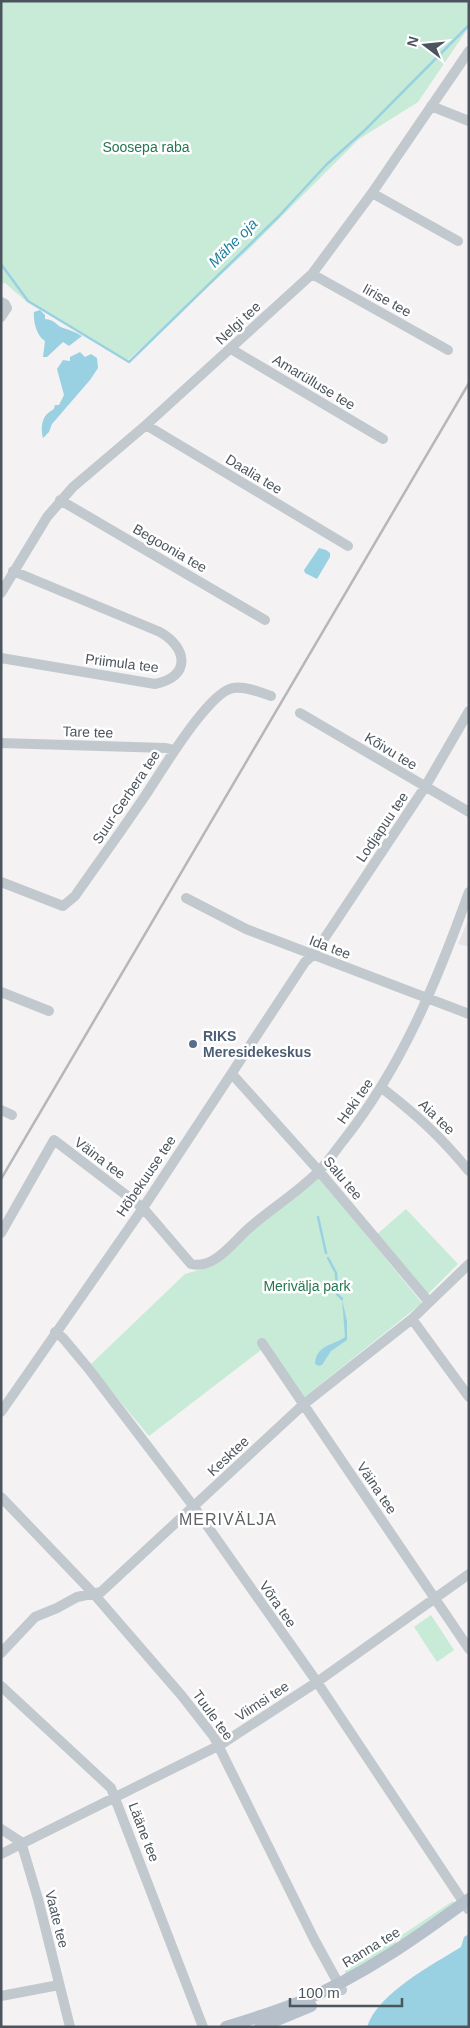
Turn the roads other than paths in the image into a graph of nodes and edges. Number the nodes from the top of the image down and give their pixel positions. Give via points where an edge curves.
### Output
1 (469, 51) edge
2 (432, 106) junction
3 (469, 121) edge
4 (372, 193) junction
5 (458, 240) dead end
6 (312, 274) junction
7 (1, 302) edge
8 (1, 318) edge
9 (231, 349) junction
10 (448, 350) dead end
11 (146, 425) junction
12 (384, 439) dead end
13 (60, 500) junction
14 (348, 546) dead end
15 (7, 576) edge
16 (1, 593) edge
17 (265, 620) dead end
18 (1, 658) edge
19 (271, 696) dead end
20 (469, 710) edge
21 (300, 713) dead end
22 (1, 743) edge
23 (174, 750) junction
24 (425, 787) junction
25 (469, 812) edge
26 (1, 882) edge
27 (469, 892) edge
28 (186, 898) dead end
29 (313, 955) junction
30 (1, 992) edge
31 (428, 998) junction
32 (49, 1011) dead end
33 (469, 1014) edge
34 (232, 1074) junction
35 (382, 1088) junction
36 (1, 1110) edge
37 (12, 1115) dead end
38 (319, 1171) junction
39 (469, 1171) edge
40 (142, 1208) junction
41 (1, 1232) edge
42 (191, 1264) joint
43 (469, 1264) edge
44 (429, 1302) junction
45 (412, 1319) junction
46 (55, 1332) junction
47 (262, 1343) dead end
48 (469, 1397) edge
49 (304, 1404) junction
50 (1, 1412) edge
51 (1, 1498) edge
52 (194, 1507) junction
53 (469, 1574) edge
54 (93, 1593) junction
55 (435, 1600) junction
56 (469, 1649) edge
57 (1, 1653) edge
58 (317, 1682) junction
59 (1, 1686) edge
60 (220, 1745) junction
61 (116, 1796) junction
62 (1, 1830) edge
63 (21, 1842) junction
64 (1, 1854) edge
65 (467, 1905) edge
66 (59, 1985) junction
67 (341, 1986) junction
68 (1, 1996) edge
69 (70, 2027) edge
70 (203, 2027) edge
71 (226, 2027) edge
72 (260, 2027) edge

1 - 2 street, Nelgi tee
2 - 3 street
2 - 4 street, Nelgi tee
4 - 5 street
4 - 6 street, Nelgi tee
6 - 9 street, Nelgi tee
6 - 10 street, Iirise tee
7 - 8 street via 6,308
9 - 11 street, Nelgi tee
9 - 12 street, Amarülluse tee
11 - 13 street, Nelgi tee
11 - 14 street, Daalia tee
13 - 15 street, Nelgi tee
13 - 17 street, Begoonia tee
15 - 16 street, Nelgi tee
15 - 18 street, Priimula tee via 160,632 174,641 182,661 171,679 155,684
19 - 23 street, Suur-Gerbera tee via 232,688 215,700
20 - 24 street, Lodjapuu tee
21 - 24 street, Kõivu tee
22 - 23 street, Tare tee
23 - 26 street, Suur-Gerbera tee via 146,796 75,896 63,906
24 - 25 street, Kõivu tee
24 - 29 street, Lodjapuu tee
27 - 31 street, Heki tee
28 - 29 street, Ida tee via 246,930
29 - 31 street, Ida tee
29 - 34 street, Hõbekuuse tee
30 - 32 street
31 - 33 street, Ida tee
31 - 35 street, Heki tee
34 - 38 street, Salu tee
34 - 40 street, Hõbekuuse tee
35 - 38 street, Heki tee
35 - 39 street, Aia tee via 422,1119
36 - 37 street
38 - 42 street, Heki tee via 211,1262 199,1266
38 - 44 street, Salu tee
40 - 41 street, Väina tee via 54,1140
40 - 42 street, Väina tee
40 - 46 street, Hõbekuuse tee
43 - 44 street, Kesktee
44 - 45 street, Kesktee
45 - 48 street
45 - 49 street, Kesktee
46 - 50 street, Hõbekuuse tee
46 - 52 street, Võra tee via 88,1368
47 - 49 street, Väina tee
49 - 52 street, Kesktee
49 - 55 street, Väina tee
51 - 54 street, Tuule tee
52 - 54 street, Kesktee via 101,1592
52 - 58 street, Võra tee
53 - 55 street, Viimsi tee
54 - 57 street, Kesktee via 77,1596 35,1617
54 - 60 street, Tuule tee
55 - 56 street, Väina tee
55 - 58 street, Viimsi tee
58 - 60 street, Viimsi tee
58 - 65 street, Võra tee
59 - 61 street, Lääne tee
60 - 61 street, Viimsi tee
60 - 67 street, Tuule tee via 314,1939
61 - 63 street, Viimsi tee
61 - 70 street, Lääne tee
62 - 63 street
63 - 64 street, Viimsi tee
63 - 66 street, Vaate tee
65 - 67 main road, Ranna tee
66 - 68 street
66 - 69 street, Vaate tee
67 - 71 main road, Ranna tee
67 - 72 main road, Ranna tee via 304,2009

